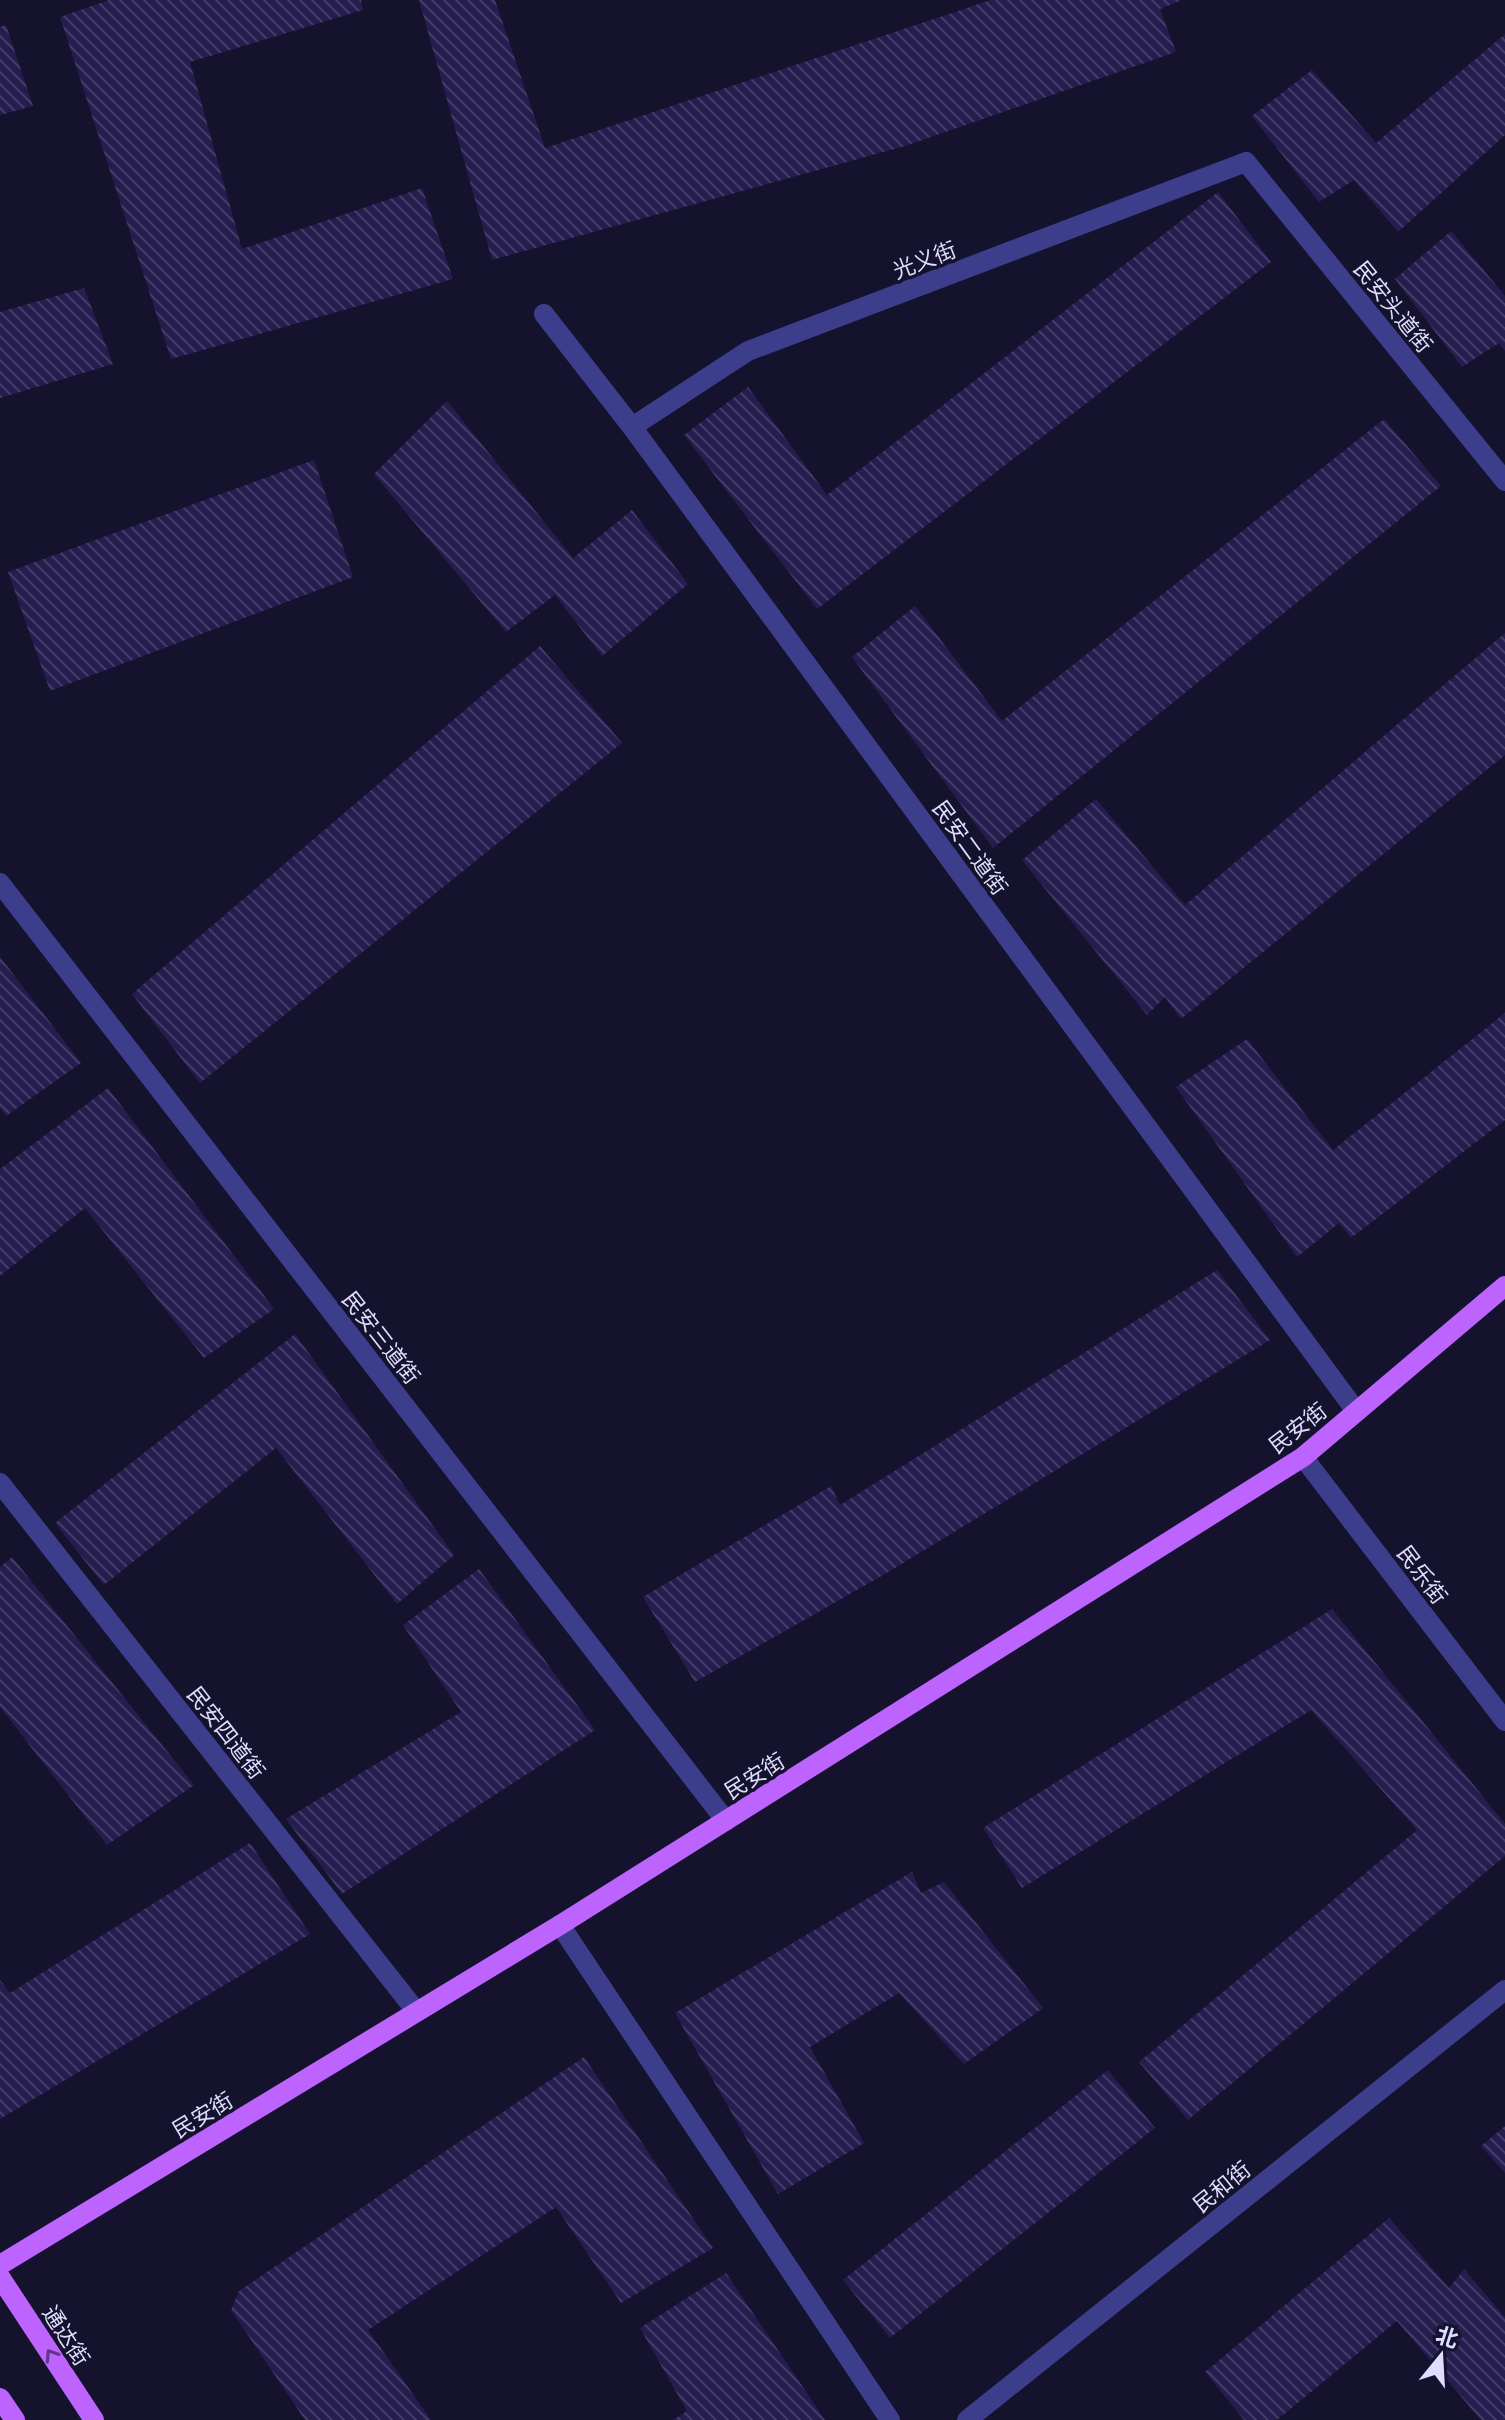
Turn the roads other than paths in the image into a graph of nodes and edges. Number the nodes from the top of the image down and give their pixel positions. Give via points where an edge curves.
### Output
1 (1246, 162) joint
2 (544, 314) dead end
3 (632, 427) junction
4 (1505, 481) edge
5 (0, 883) edge
6 (1505, 1286) edge
7 (1356, 1411) junction
8 (1303, 1457) junction
9 (0, 1483) edge
10 (1505, 1721) edge
11 (726, 1821) junction
12 (560, 1925) junction
13 (1505, 1990) edge
14 (416, 2011) junction
15 (0, 2265) edge
16 (0, 2277) edge
17 (0, 2398) edge
18 (15, 2420) edge
19 (94, 2420) edge
20 (890, 2420) edge
21 (967, 2420) edge

1 - 3 street, 光义街 via 748,351
1 - 4 street, 民安头道街
2 - 3 street, 民安二道街
3 - 7 street, 民安二道街
5 - 11 street, 民安三道街
6 - 7 main road, 民安街
7 - 8 main road, 民安街
8 - 10 street, 民乐街
8 - 11 main road, 民安街
9 - 14 street, 民安四道街
11 - 12 main road, 民安街
12 - 14 main road, 民安街
12 - 20 street
13 - 21 street, 民和街
14 - 15 main road, 民安街
19 -> 16 main road, 通达街
17 - 18 main road

